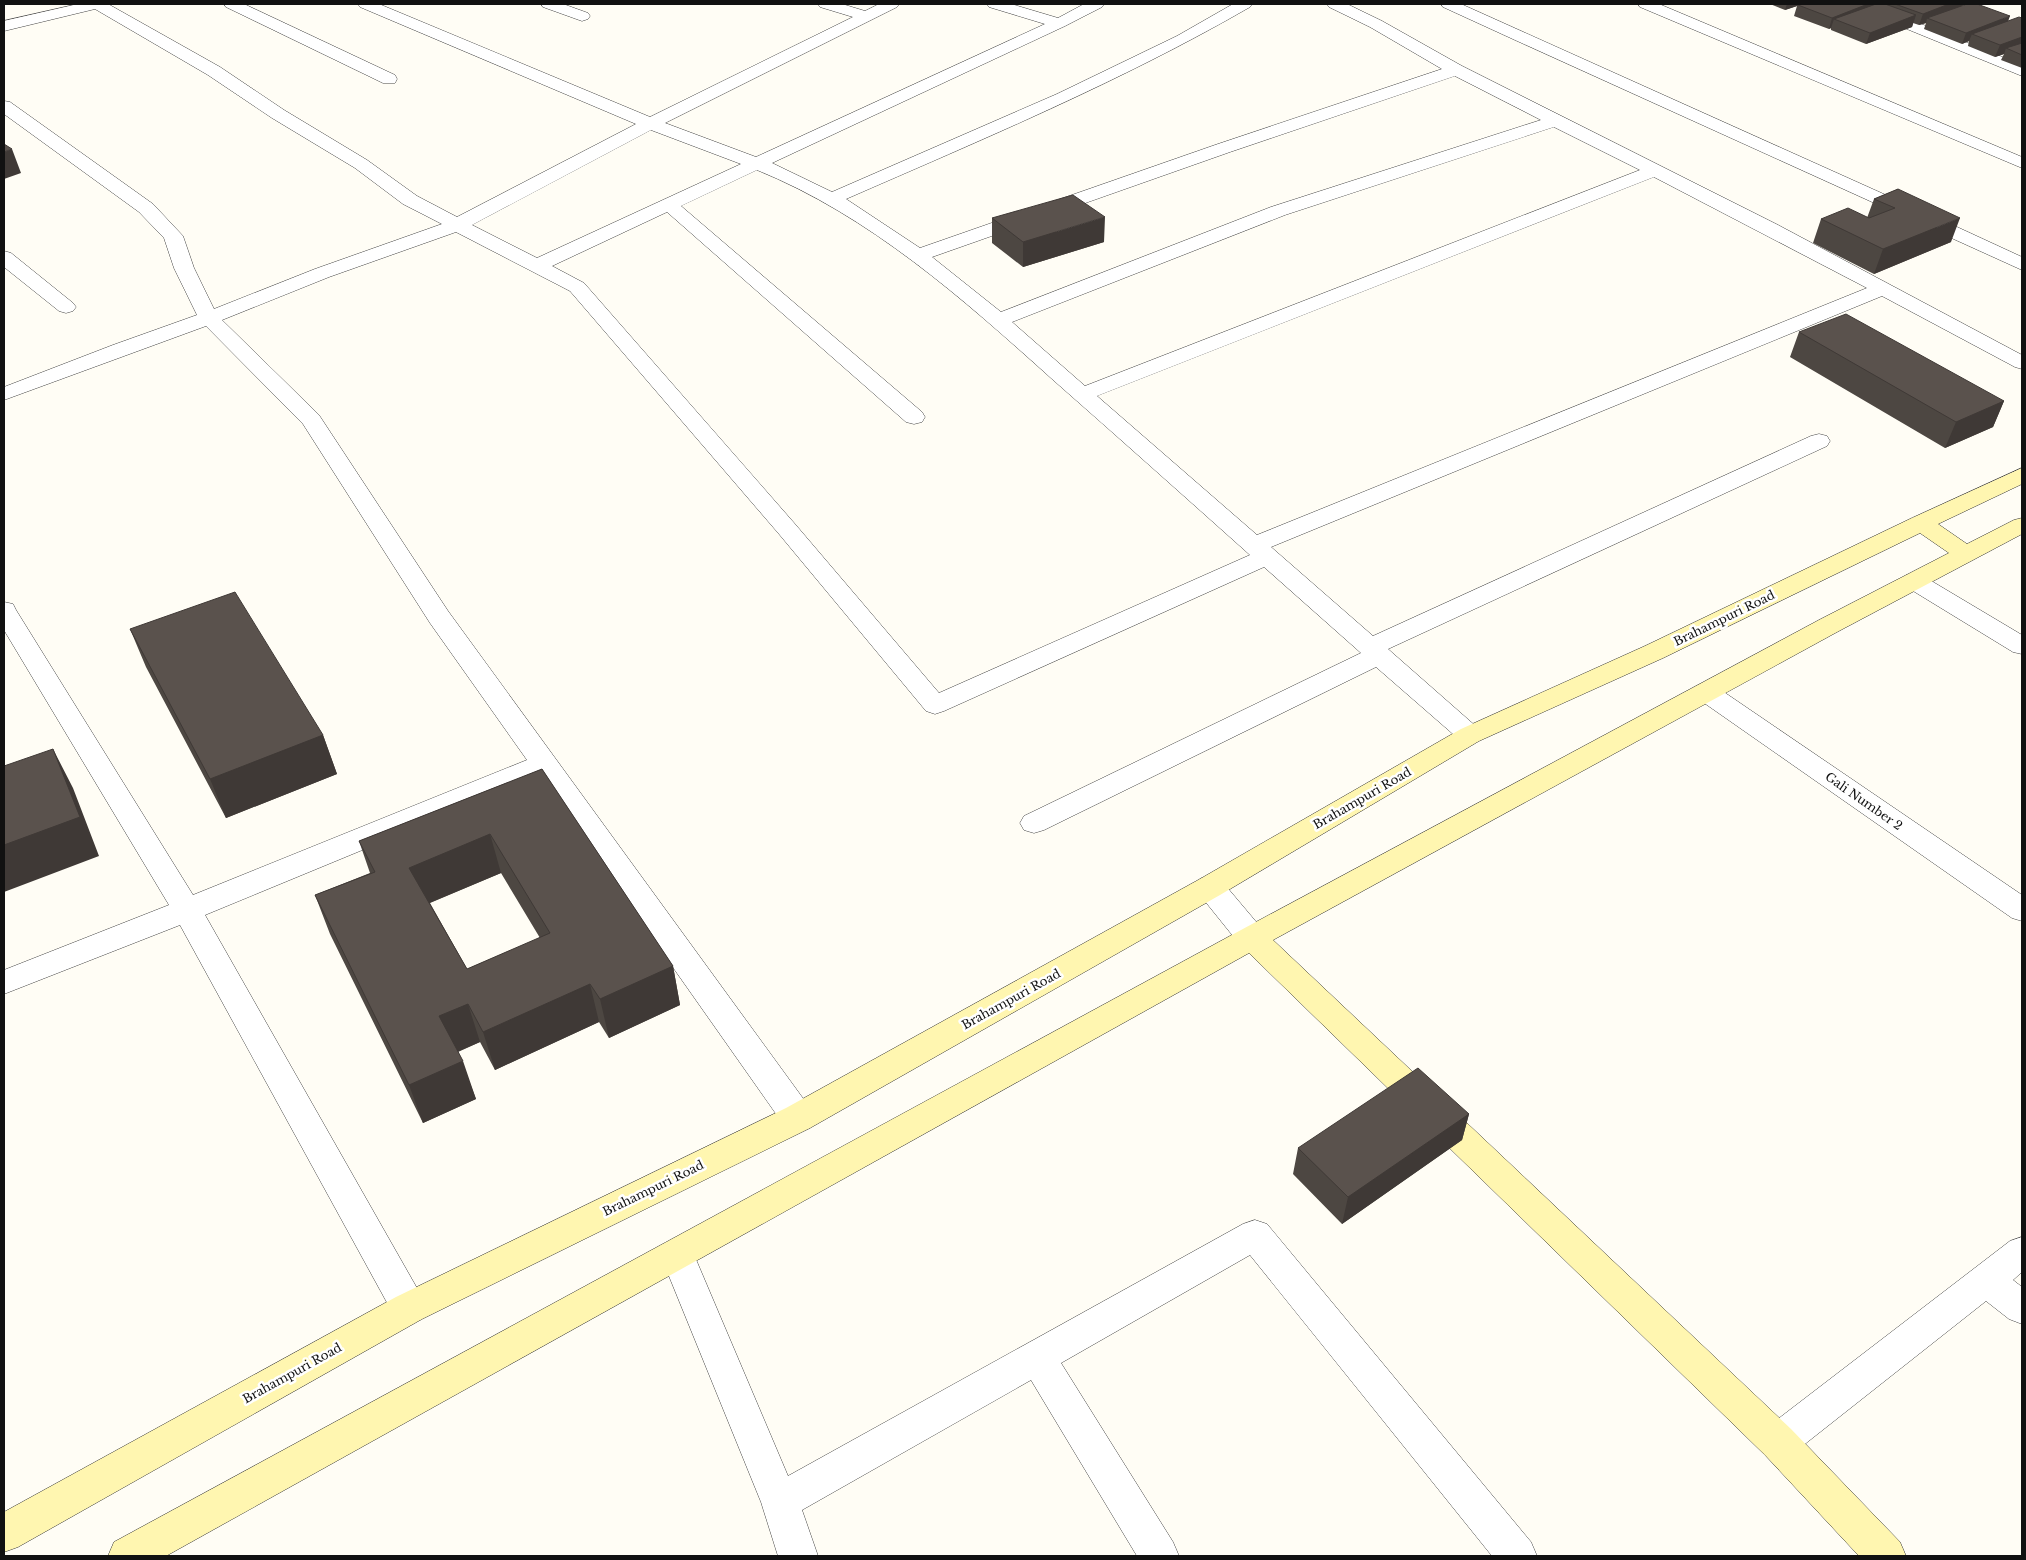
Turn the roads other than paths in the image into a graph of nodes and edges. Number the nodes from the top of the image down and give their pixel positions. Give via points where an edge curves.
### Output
1 (232, 4) edge
2 (366, 4) edge
3 (549, 4) edge
4 (826, 4) edge
5 (892, 4) edge
6 (995, 4) edge
7 (1096, 4) edge
8 (1244, 4) edge
9 (1335, 4) edge
10 (1449, 4) edge
11 (1646, 4) edge
12 (1859, 4) edge
13 (582, 16) dead end
14 (866, 16) junction
15 (1059, 23) junction
16 (4, 26) edge
17 (1456, 70) junction
18 (2022, 70) edge
19 (389, 79) dead end
20 (4, 106) edge
21 (1557, 120) junction
22 (650, 124) junction
23 (756, 163) junction
24 (2022, 163) edge
25 (1656, 170) junction
26 (832, 199) junction
27 (668, 204) junction
28 (457, 225) junction
29 (4, 256) edge
30 (917, 256) junction
31 (2022, 264) edge
32 (536, 266) junction
33 (1884, 288) junction
34 (66, 307) dead end
35 (209, 318) junction
36 (998, 320) junction
37 (2022, 363) edge
38 (4, 394) edge
39 (1083, 394) junction
40 (914, 417) dead end
41 (1819, 441) dead end
42 (2022, 475) edge
43 (1920, 524) junction
44 (2022, 525) edge
45 (1261, 551) junction
46 (1966, 554) junction
47 (1914, 582) junction
48 (4, 610) edge
49 (2022, 646) edge
50 (1374, 651) junction
51 (1706, 692) junction
52 (1470, 735) junction
53 (544, 764) junction
54 (1034, 823) dead end
55 (1210, 888) junction
56 (187, 910) junction
57 (2022, 910) edge
58 (1252, 938) junction
59 (4, 982) edge
60 (798, 1118) junction
61 (2022, 1252) edge
62 (677, 1254) junction
63 (1987, 1280) junction
64 (408, 1308) junction
65 (2022, 1308) edge
66 (1037, 1358) junction
67 (1778, 1442) junction
68 (780, 1502) junction
69 (4, 1533) edge
70 (128, 1556) edge
71 (798, 1556) edge
72 (1159, 1556) edge
73 (1517, 1556) edge
74 (1886, 1556) edge

1 - 19 street
2 - 22 street
3 - 13 street
4 - 14 street
5 - 14 street
6 - 15 street
7 - 15 street
8 - 26 street via 1183,39 1064,98
9 - 17 street
10 - 31 street
11 - 24 street
12 - 18 street
14 - 22 street
15 - 23 street
16 - 28 street via 97,4 214,71 361,164 410,200
17 - 21 street
17 - 30 street
20 - 35 street via 22,126 146,208 173,236 184,268
21 - 25 street
21 - 36 street via 1278,211
22 - 23 street
22 - 28 street
23 - 26 street
23 - 27 street
25 - 33 street
25 - 39 street
26 - 30 street
27 - 32 street
27 - 40 street
28 - 32 street
28 - 35 street
29 - 34 street
30 - 36 street
32 - 45 street via 577,287 935,705
33 - 37 street
33 - 45 street
35 - 38 street
35 - 53 street via 311,420 439,617
36 - 39 street
39 - 45 street
41 - 50 street
42 - 43 street, Brahampuri Road
43 - 46 street
43 - 52 street, Brahampuri Road via 1654,652
44 - 46 street
45 - 50 street
46 - 47 street
47 - 49 street
47 - 51 street
48 - 56 street
50 - 52 street
50 - 54 street
51 - 57 street, Gali Number 2
51 - 58 street
52 - 55 street, Brahampuri Road
53 - 56 street
53 - 60 street
55 - 58 street
55 - 60 street, Brahampuri Road
56 - 59 street
56 - 64 street
58 - 62 street
58 - 67 street
60 - 64 street, Brahampuri Road
61 - 63 street
62 - 68 street
62 - 70 street
63 - 65 street
63 - 67 street
64 - 69 street, Brahampuri Road
66 - 68 street
66 - 72 street
66 - 73 street via 1254,1235
67 - 74 street
68 - 71 street

